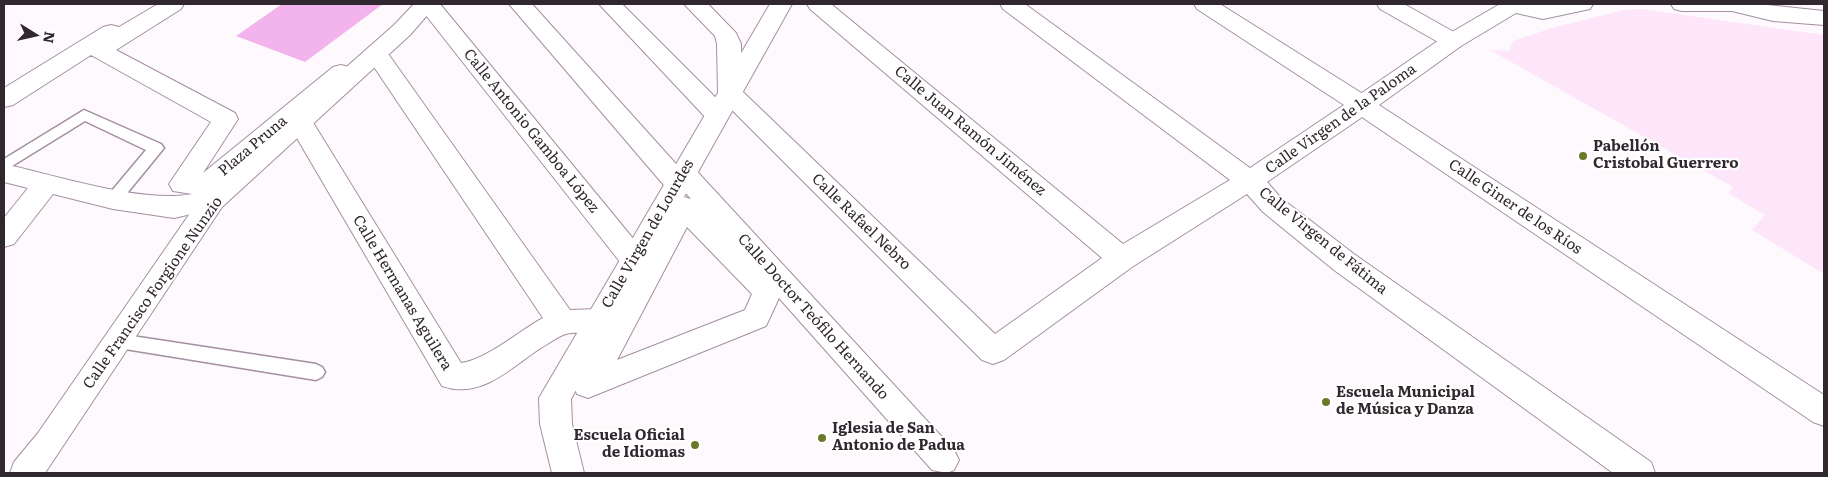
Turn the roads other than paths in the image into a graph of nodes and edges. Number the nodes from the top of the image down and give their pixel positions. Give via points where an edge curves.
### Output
1 (157, 4) edge
2 (173, 4) edge
3 (417, 4) edge
4 (427, 4) edge
5 (520, 4) edge
6 (610, 4) edge
7 (695, 4) edge
8 (780, 4) edge
9 (818, 4) edge
10 (1011, 4) edge
11 (1205, 4) edge
12 (1388, 4) edge
13 (1582, 4) edge
14 (1682, 4) edge
15 (1730, 4) edge
16 (1515, 5) edge
17 (1824, 18) edge
18 (1453, 41) junction
19 (376, 53) junction
20 (4, 99) edge
21 (724, 104) junction
22 (1362, 105) junction
23 (300, 122) junction
24 (4, 166) edge
25 (4, 172) edge
26 (1250, 182) junction
27 (46, 183) junction
28 (681, 188) junction
29 (112, 199) junction
30 (214, 200) junction
31 (4, 237) edge
32 (634, 259) junction
33 (1122, 259) junction
34 (598, 321) junction
35 (562, 322) junction
36 (119, 341) junction
37 (993, 351) joint
38 (316, 372) dead end
39 (1824, 412) edge
40 (942, 460) dead end
41 (26, 473) edge
42 (568, 473) edge
43 (1639, 473) edge

1 - 20 street
2 - 3 street, Plaza Pruna via 99,50 226,119 182,184 204,186 369,50
4 - 19 street, Calle Francisco Forgione Nunzio
4 - 32 street, Calle Antonio Gamboa López
5 - 28 street
6 - 21 street, Calle Rafael Nebro via 654,50
7 - 21 street via 725,33 729,44
8 - 21 street, Calle Virgen de Lourdes
9 - 33 street, Calle Juan Ramón Jiménez
10 - 26 street, Calle Virgen de Fátima
11 - 22 street, Calle Giner de los Ríos
12 - 18 street
13 - 16 street via 1543,12
14 - 15 street
15 - 17 street via 1779,15
16 - 18 street, Calle Virgen de la Paloma
18 - 22 street, Calle Virgen de la Paloma
19 - 23 street, Calle Francisco Forgione Nunzio
19 - 35 street
21 - 28 street, Calle Virgen de Lourdes
21 - 37 street, Calle Rafael Nebro
22 - 26 street, Calle Virgen de la Paloma
22 - 39 street, Calle Giner de los Ríos
23 - 30 street, Calle Francisco Forgione Nunzio
23 - 35 street, Calle Hermanas Aguilera via 452,377 481,374
24 - 29 lane via 84,115 156,148
25 - 27 street
26 - 33 street, Calle Virgen de la Paloma via 1216,199 1189,224
26 - 43 street, Calle Virgen de Fátima via 1339,266
27 - 29 street
27 - 31 street
28 - 28 street via 670,233 588,385 756,318 768,291
28 - 32 street, Calle Virgen de Lourdes
28 - 40 street, Calle Doctor Teófilo Hernando
29 - 30 street via 174,208
30 - 36 street, Calle Francisco Forgione Nunzio
32 - 34 street, Calle Virgen de Lourdes
33 - 37 street, Calle Virgen de la Paloma
34 - 35 street, Calle Hermanas Aguilera
34 - 42 street, Calle Virgen de Lourdes via 555,398 556,424
36 - 38 lane
36 - 41 street, Calle Francisco Forgione Nunzio

